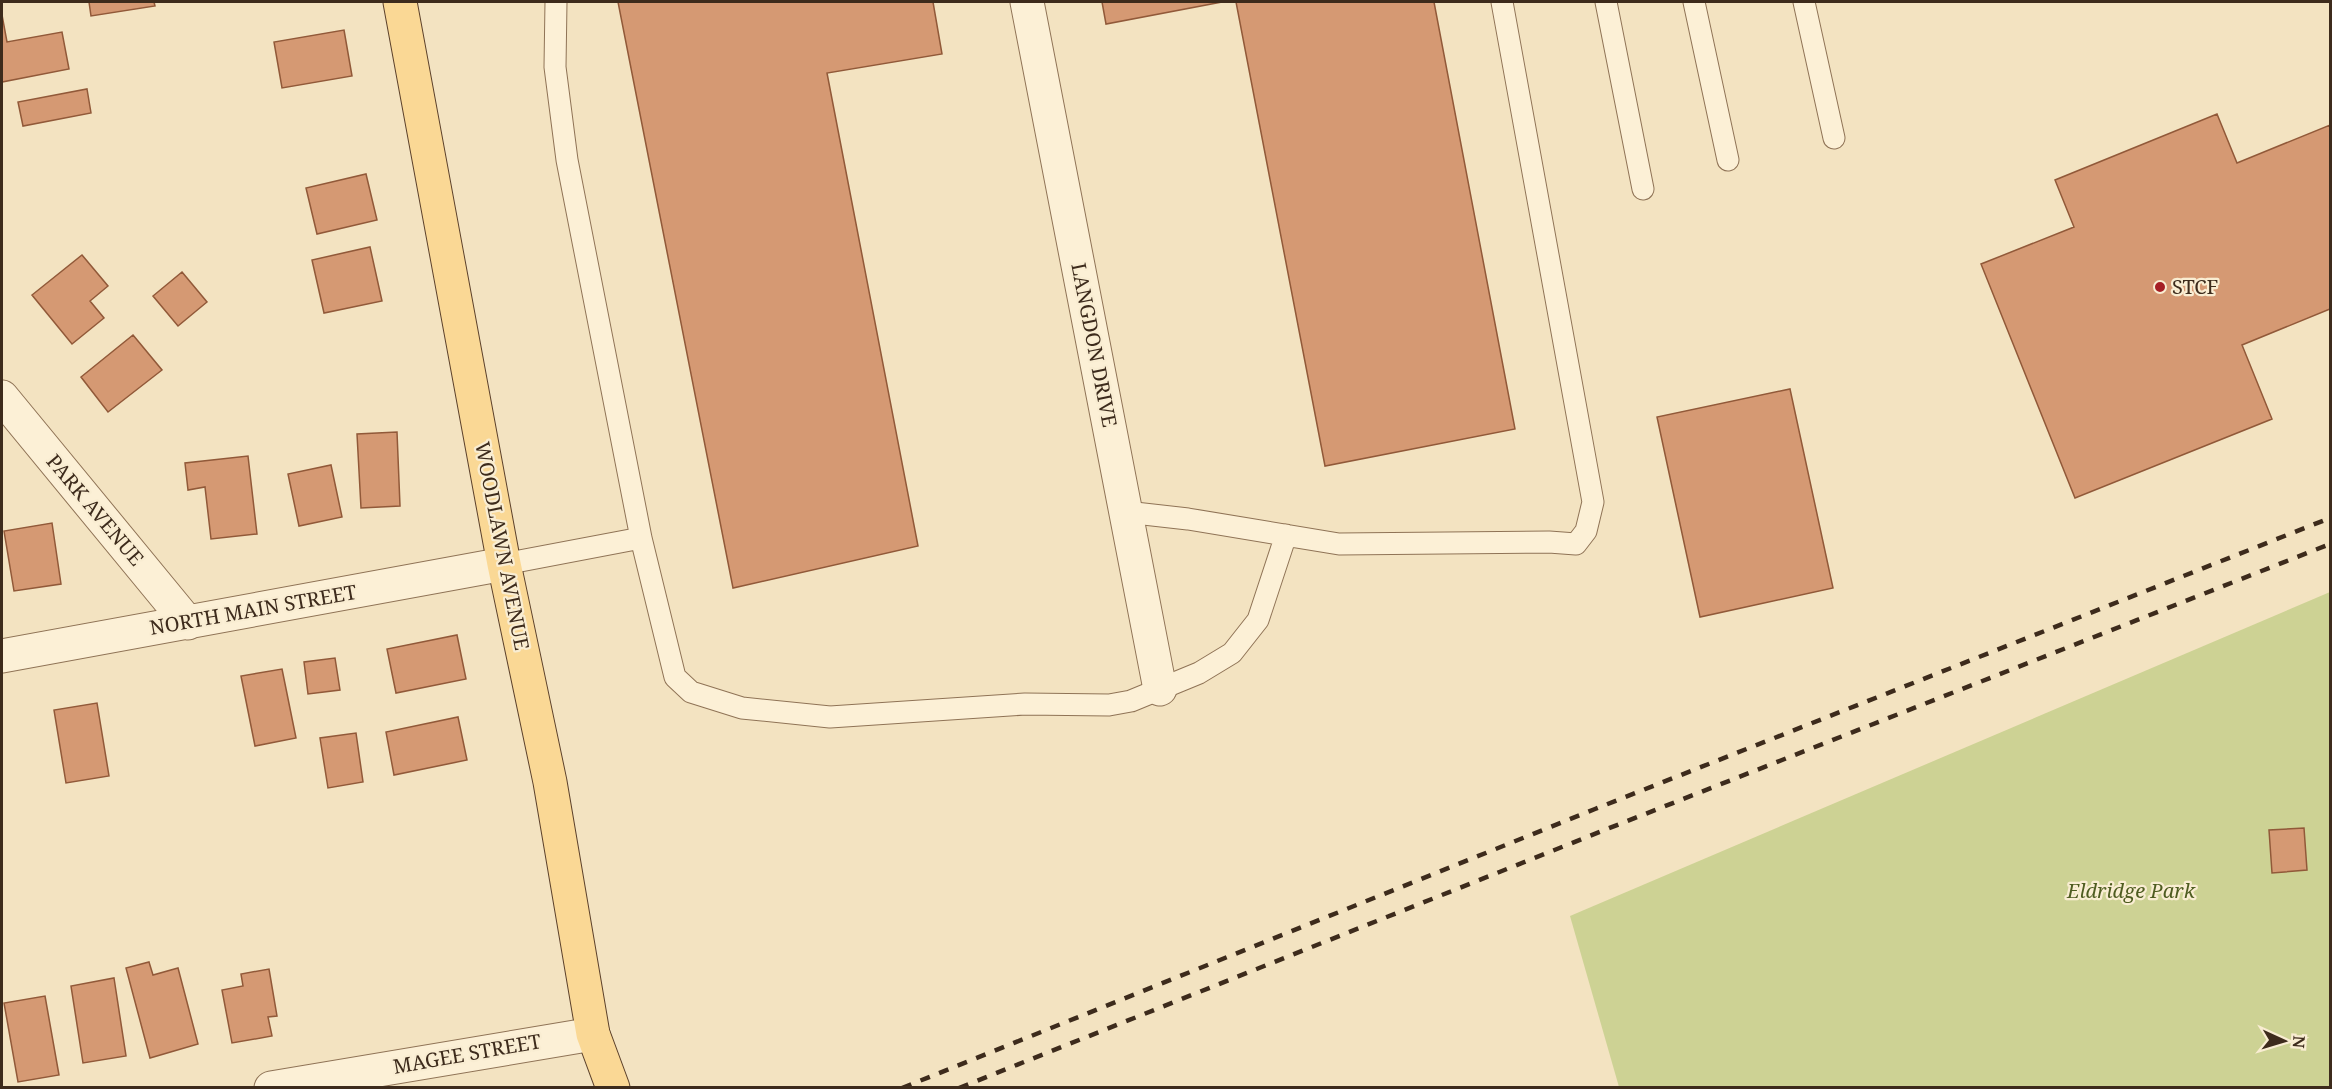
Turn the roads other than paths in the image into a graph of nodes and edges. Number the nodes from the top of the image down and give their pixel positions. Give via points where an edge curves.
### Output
1 (400, 2) edge
2 (556, 2) edge
3 (1027, 2) edge
4 (1502, 2) edge
5 (1606, 2) edge
6 (1694, 2) edge
7 (1804, 2) edge
8 (1833, 138) dead end
9 (1728, 160) dead end
10 (1643, 189) dead end
11 (2, 397) edge
12 (1126, 513) junction
13 (1286, 535) junction
14 (641, 538) junction
15 (504, 564) junction
16 (188, 623) junction
17 (2, 656) edge
18 (1160, 689) junction
19 (593, 1034) junction
20 (271, 1088) edge
21 (613, 1088) edge

1 - 15 main road, WOODLAWN AVENUE
2 - 14 lane via 555,67 567,160
3 - 12 street, LANGDON DRIVE
4 - 13 lane via 1592,492 1586,531 1576,544 1339,544
5 - 10 lane
6 - 9 lane
7 - 8 lane
11 - 16 street, PARK AVENUE
12 - 13 lane
12 - 18 street, LANGDON DRIVE
13 - 18 lane via 1258,620 1232,653 1199,673
14 - 15 lane
14 - 18 lane via 675,677 691,692 742,708 830,717 1025,704 1109,705
15 - 16 street, NORTH MAIN STREET
15 - 19 main road, WOODLAWN AVENUE via 550,782
16 - 17 street, NORTH MAIN STREET
19 - 20 street, MAGEE STREET
19 - 21 main road, WOODLAWN AVENUE

